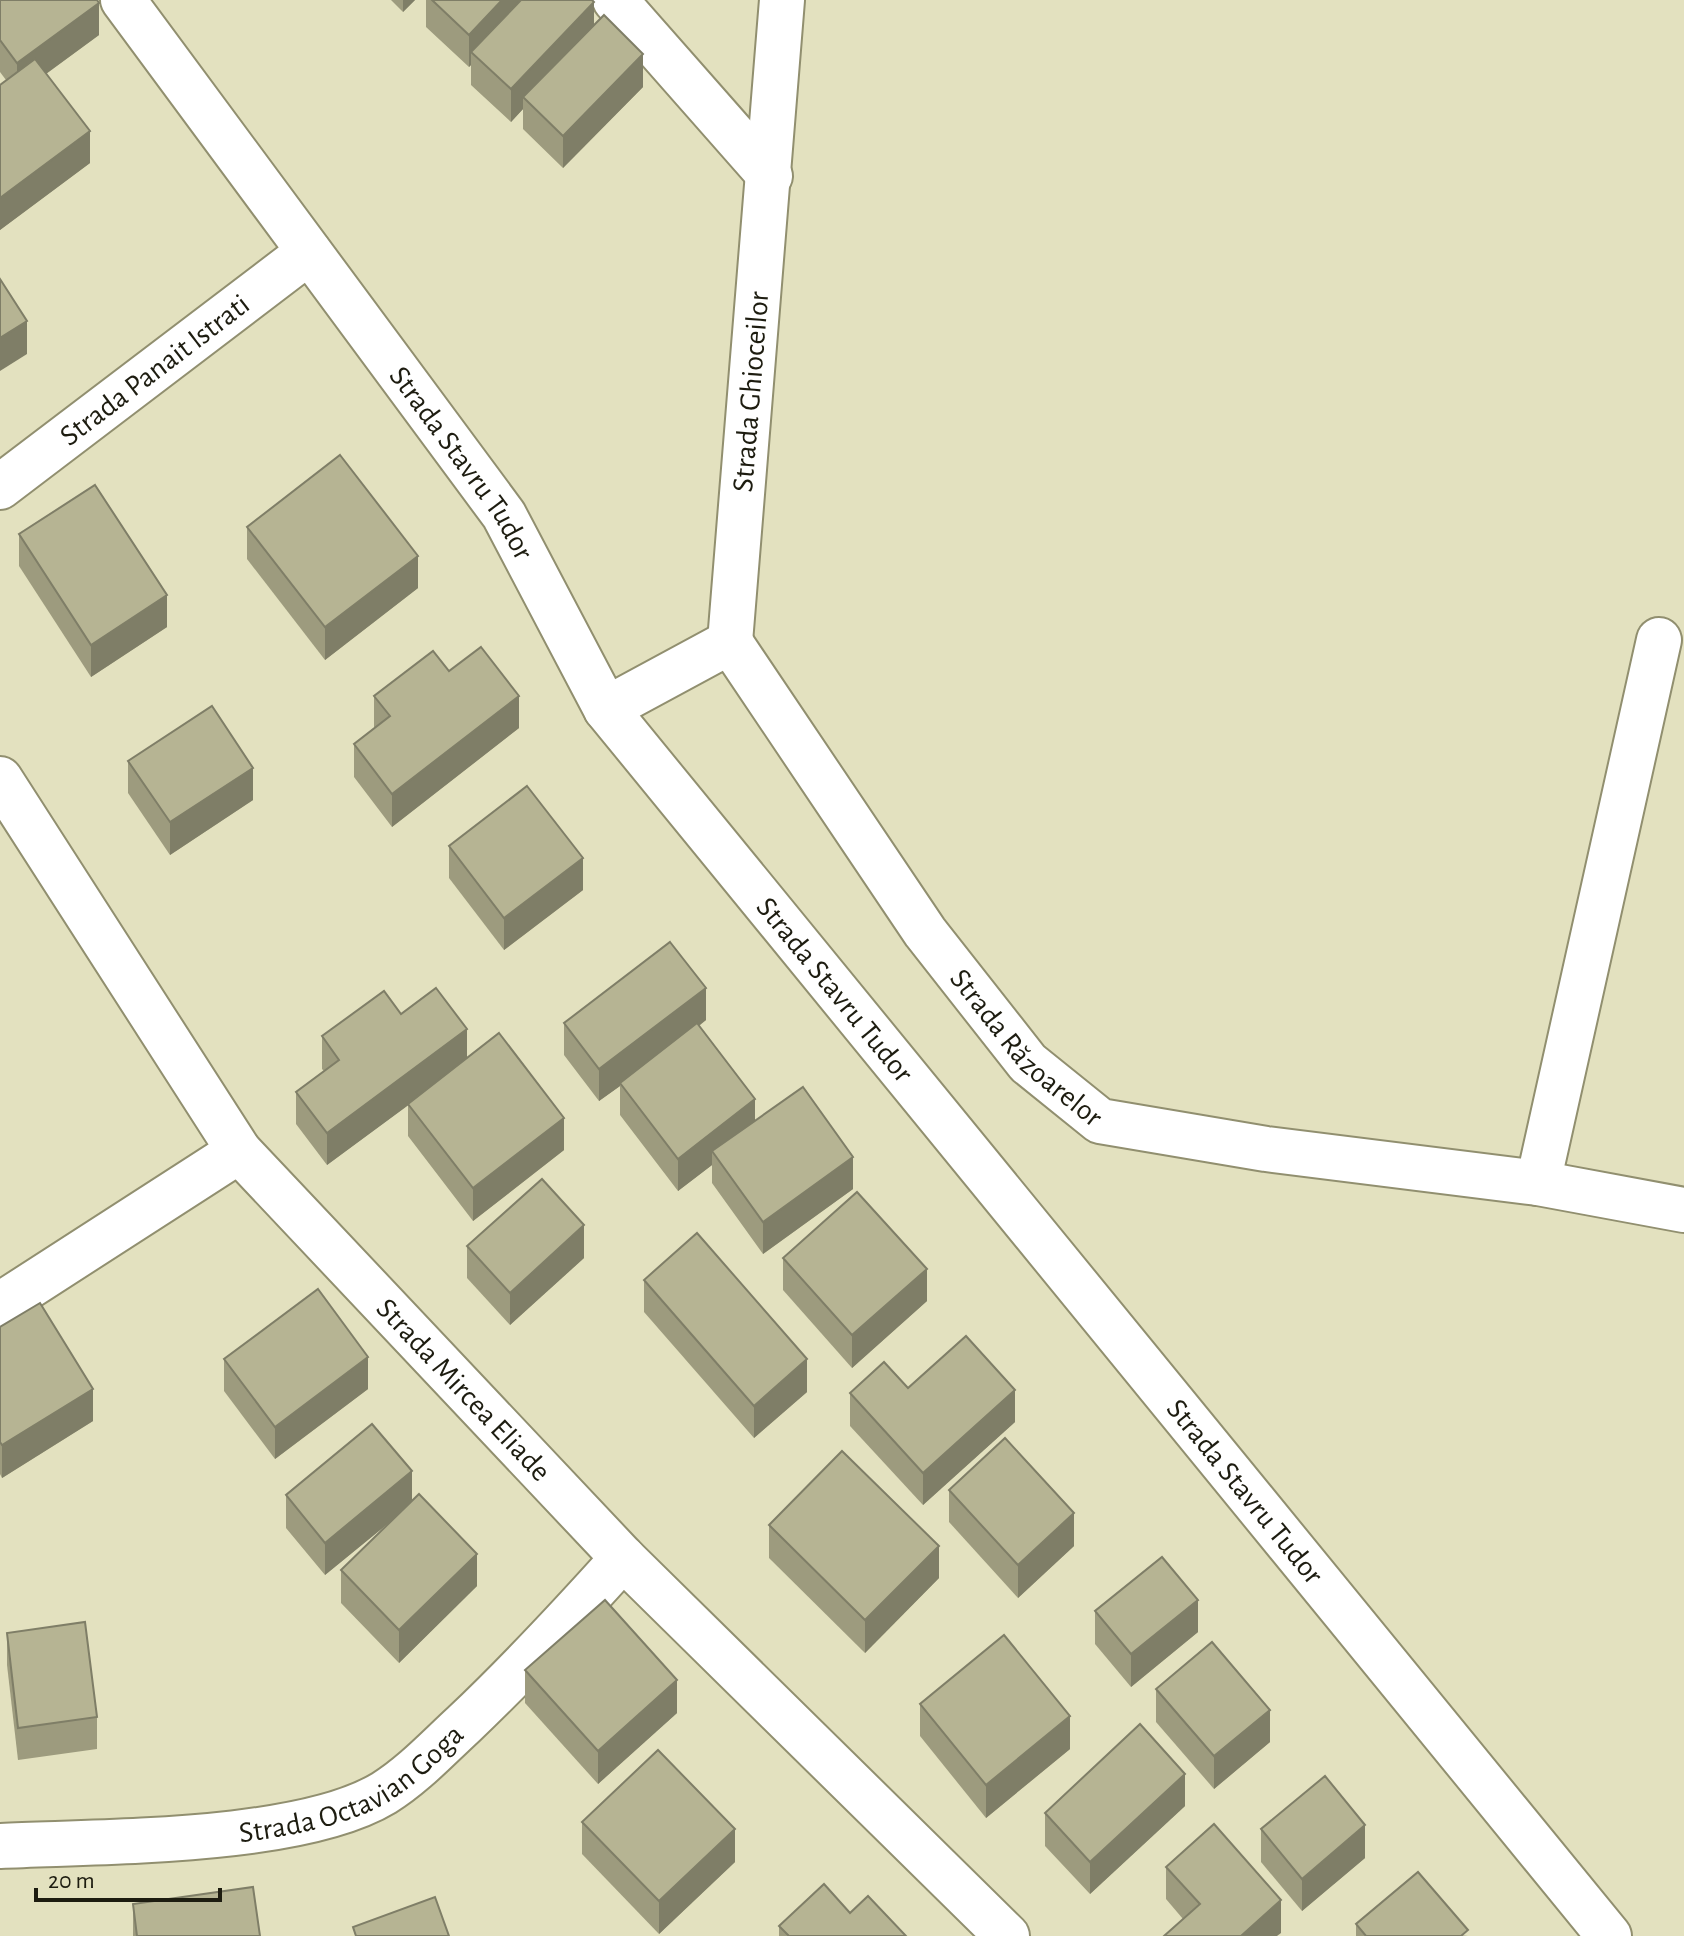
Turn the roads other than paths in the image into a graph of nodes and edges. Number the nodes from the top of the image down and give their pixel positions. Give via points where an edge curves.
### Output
1 (123, 0) edge
2 (615, 0) edge
3 (782, 0) edge
4 (770, 176) junction
5 (309, 252) junction
6 (0, 487) edge
7 (1659, 640) dead end
8 (730, 642) junction
9 (606, 709) junction
10 (0, 779) edge
11 (239, 1151) junction
12 (1538, 1183) junction
13 (1684, 1210) edge
14 (0, 1305) edge
15 (623, 1558) junction
16 (0, 1846) edge
17 (1007, 1936) edge
18 (1609, 1936) edge

1 - 5 street, Strada Stavru Tudor
2 - 4 street
3 - 4 street, Strada Ghioceilor
4 - 8 street, Strada Ghioceilor
5 - 6 street, Strada Panait Istrati
5 - 9 street, Strada Stavru Tudor via 504,515
7 - 12 street
8 - 9 street
8 - 12 street, Strada Răzoarelor via 925,932 1028,1063 1100,1121 1266,1149
9 - 18 street, Strada Stavru Tudor
10 - 11 street, Strada Mircea Eliade
11 - 14 street
11 - 15 street, Strada Mircea Eliade
12 - 13 street, Strada Răzoarelor
15 - 16 street, Strada Octavian Goga via 493,1697 383,1793 327,1816 247,1831
15 - 17 street, Strada Mircea Eliade

